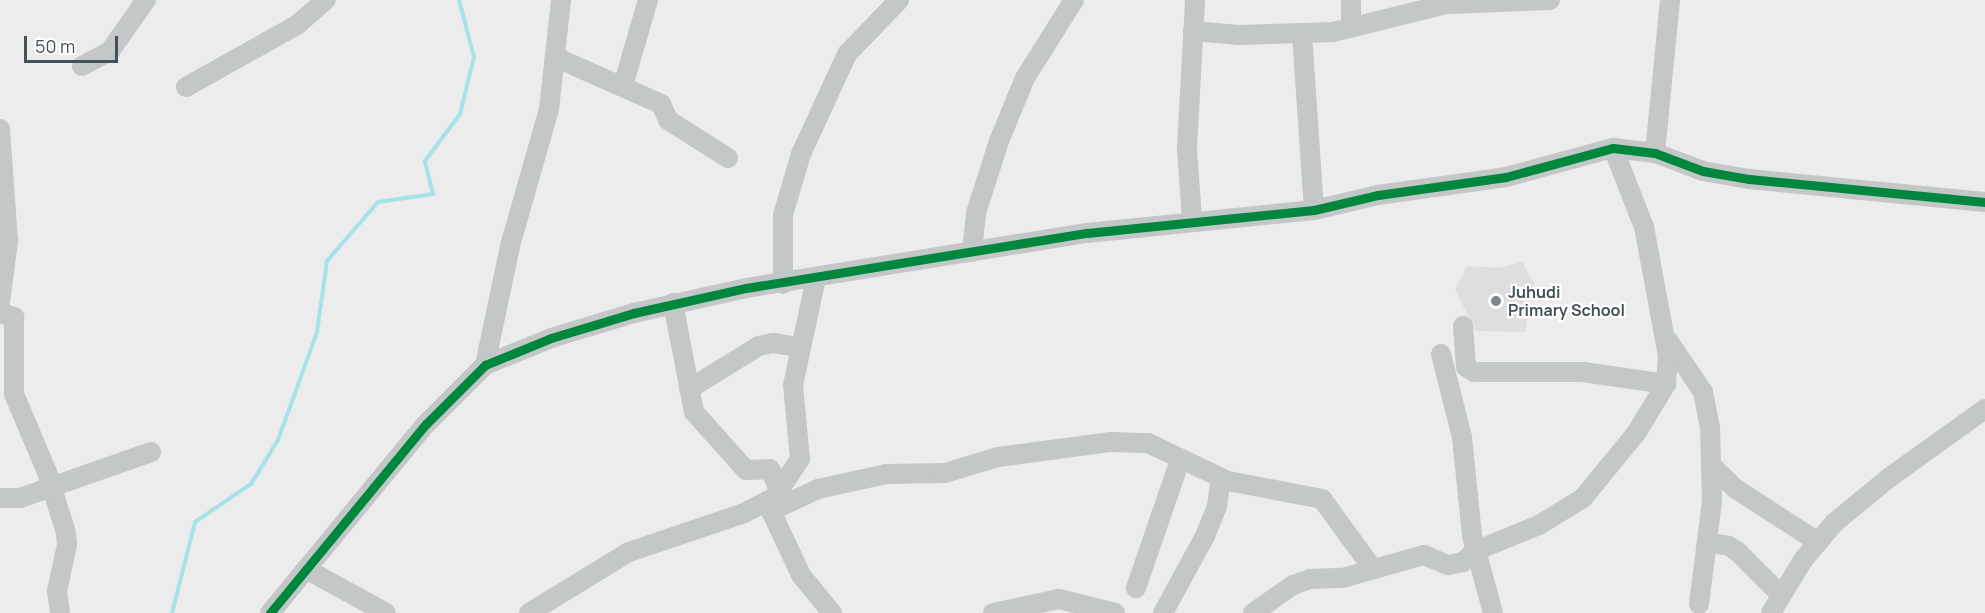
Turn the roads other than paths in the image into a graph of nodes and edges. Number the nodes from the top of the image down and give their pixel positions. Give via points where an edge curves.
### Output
1 (146, 0) edge
2 (326, 0) edge
3 (561, 0) edge
4 (648, 0) edge
5 (899, 0) edge
6 (1074, 0) edge
7 (1195, 0) edge
8 (1351, 0) edge
9 (1550, 0) edge
10 (1670, 0) edge
11 (1352, 28) junction
12 (1193, 31) junction
13 (1302, 34) junction
14 (555, 57) junction
15 (82, 66) dead end
16 (623, 86) junction
17 (186, 87) dead end
18 (0, 129) edge
19 (1613, 148) junction
20 (1655, 153) junction
21 (728, 158) dead end
22 (1985, 202) edge
23 (1314, 210) junction
24 (1192, 219) junction
25 (972, 252) junction
26 (816, 278) junction
27 (783, 284) junction
28 (0, 303) edge
29 (673, 303) junction
30 (0, 313) edge
31 (1464, 326) dead end
32 (1665, 337) junction
33 (799, 347) junction
34 (1441, 354) dead end
35 (485, 364) junction
36 (1666, 384) junction
37 (689, 389) junction
38 (1985, 409) edge
39 (151, 452) dead end
40 (1180, 460) junction
41 (1713, 467) junction
42 (1221, 478) junction
43 (52, 487) junction
44 (0, 498) edge
45 (775, 500) junction
46 (1707, 542) junction
47 (1818, 542) junction
48 (1475, 551) junction
49 (306, 569) junction
50 (1373, 569) junction
51 (1136, 588) dead end
52 (1781, 595) junction
53 (1699, 604) dead end
54 (60, 613) edge
55 (270, 613) edge
56 (386, 613) edge
57 (529, 613) edge
58 (832, 613) edge
59 (993, 613) edge
60 (1115, 613) edge
61 (1163, 613) edge
62 (1253, 613) edge
63 (1492, 613) edge
64 (1771, 613) edge

1 - 15 street via 110,51
2 - 17 street via 297,25
3 - 14 street
4 - 16 street
5 - 27 street via 848,54 801,154 783,215
6 - 25 street via 1025,78 999,141 978,202
7 - 12 street
8 - 11 street
9 - 11 street via 1447,4
10 - 20 street
11 - 13 street
12 - 13 street
12 - 24 street via 1187,149
13 - 23 street
14 - 16 street
14 - 35 street via 549,109 510,246
16 - 21 street via 661,104 668,120
18 - 28 street via 8,241
19 - 20 street
19 - 23 street via 1506,177 1378,195
19 - 32 street via 1644,227
20 - 22 street via 1703,171 1749,179
23 - 24 street
24 - 25 street
25 - 26 street
26 - 27 street
26 - 33 street
27 - 29 street
29 - 35 street via 551,338
29 - 37 street
30 - 43 street via 14,317 12,385
31 - 36 street via 1466,367 1474,372 1583,372
32 - 36 street via 1669,369
32 - 41 street via 1703,392
33 - 37 street via 773,343 759,346
33 - 45 street via 793,393 800,459
34 - 48 street via 1458,412
35 - 49 street via 426,424
36 - 48 street via 1642,426 1583,498 1539,525
37 - 45 street via 690,402 701,424 746,470 770,469
38 - 47 street via 1856,503
39 - 43 street
40 - 42 street
40 - 45 street via 1148,443 1086,445 983,459 945,473 878,476
40 - 51 street
41 - 46 street
41 - 47 street via 1736,489
42 - 50 street via 1322,499
42 - 61 street via 1217,506 1205,536
43 - 44 street via 20,498
43 - 54 street via 67,545 58,574
45 - 57 street via 628,552
45 - 58 street via 801,575
46 - 52 street via 1738,552
46 - 53 street
47 - 52 street
48 - 50 street via 1457,564 1448,565 1424,555
48 - 63 street
49 - 55 street
49 - 56 street
50 - 62 street via 1293,585
52 - 64 street
59 - 60 street via 1059,599

